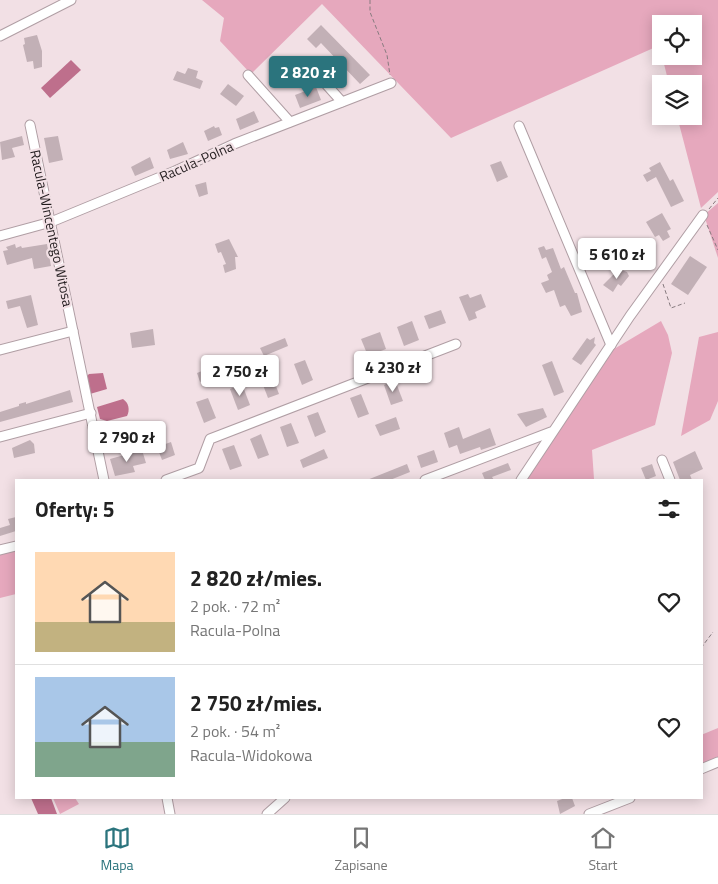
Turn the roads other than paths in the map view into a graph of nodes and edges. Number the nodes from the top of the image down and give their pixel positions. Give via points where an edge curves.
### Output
1 (71, 0) edge
2 (0, 36) edge
3 (308, 64) dead end
4 (248, 75) dead end
5 (391, 83) road end
6 (342, 102) junction
7 (290, 122) junction
8 (30, 125) dead end
9 (519, 126) dead end
10 (703, 215) road end
11 (51, 222) junction
12 (0, 236) edge
13 (73, 331) junction
14 (456, 344) dead end
15 (610, 345) junction
16 (0, 350) edge
17 (91, 413) junction
18 (552, 432) junction
19 (0, 437) edge
20 (662, 460) dead end
21 (104, 479) edge
22 (169, 479) edge
23 (428, 479) edge
24 (522, 479) edge
25 (670, 479) edge
26 (15, 546) edge
27 (0, 550) edge
28 (718, 762) edge
29 (703, 768) edge
30 (167, 799) edge
31 (283, 799) edge
32 (628, 799) edge
33 (170, 814) edge
34 (267, 814) edge
35 (590, 814) edge

1 - 2 street
3 - 6 street
4 - 7 street
5 - 6 street, Racula-Polna
6 - 7 street, Racula-Polna
7 - 11 street, Racula-Polna
8 - 11 street, Racula-Wincentego Witosa
9 - 15 street
10 - 15 street
11 - 12 street, Racula-Polna
11 - 13 street, Racula-Wincentego Witosa
13 - 16 street
13 - 17 street, Racula-Wincentego Witosa
14 - 22 street via 210,439 199,468
15 - 18 street
17 - 19 street
17 - 21 street, Racula-Wincentego Witosa
18 - 23 street
18 - 24 street
20 - 25 street
26 - 27 street
28 - 29 street
30 - 33 street
31 - 34 street
32 - 35 street

